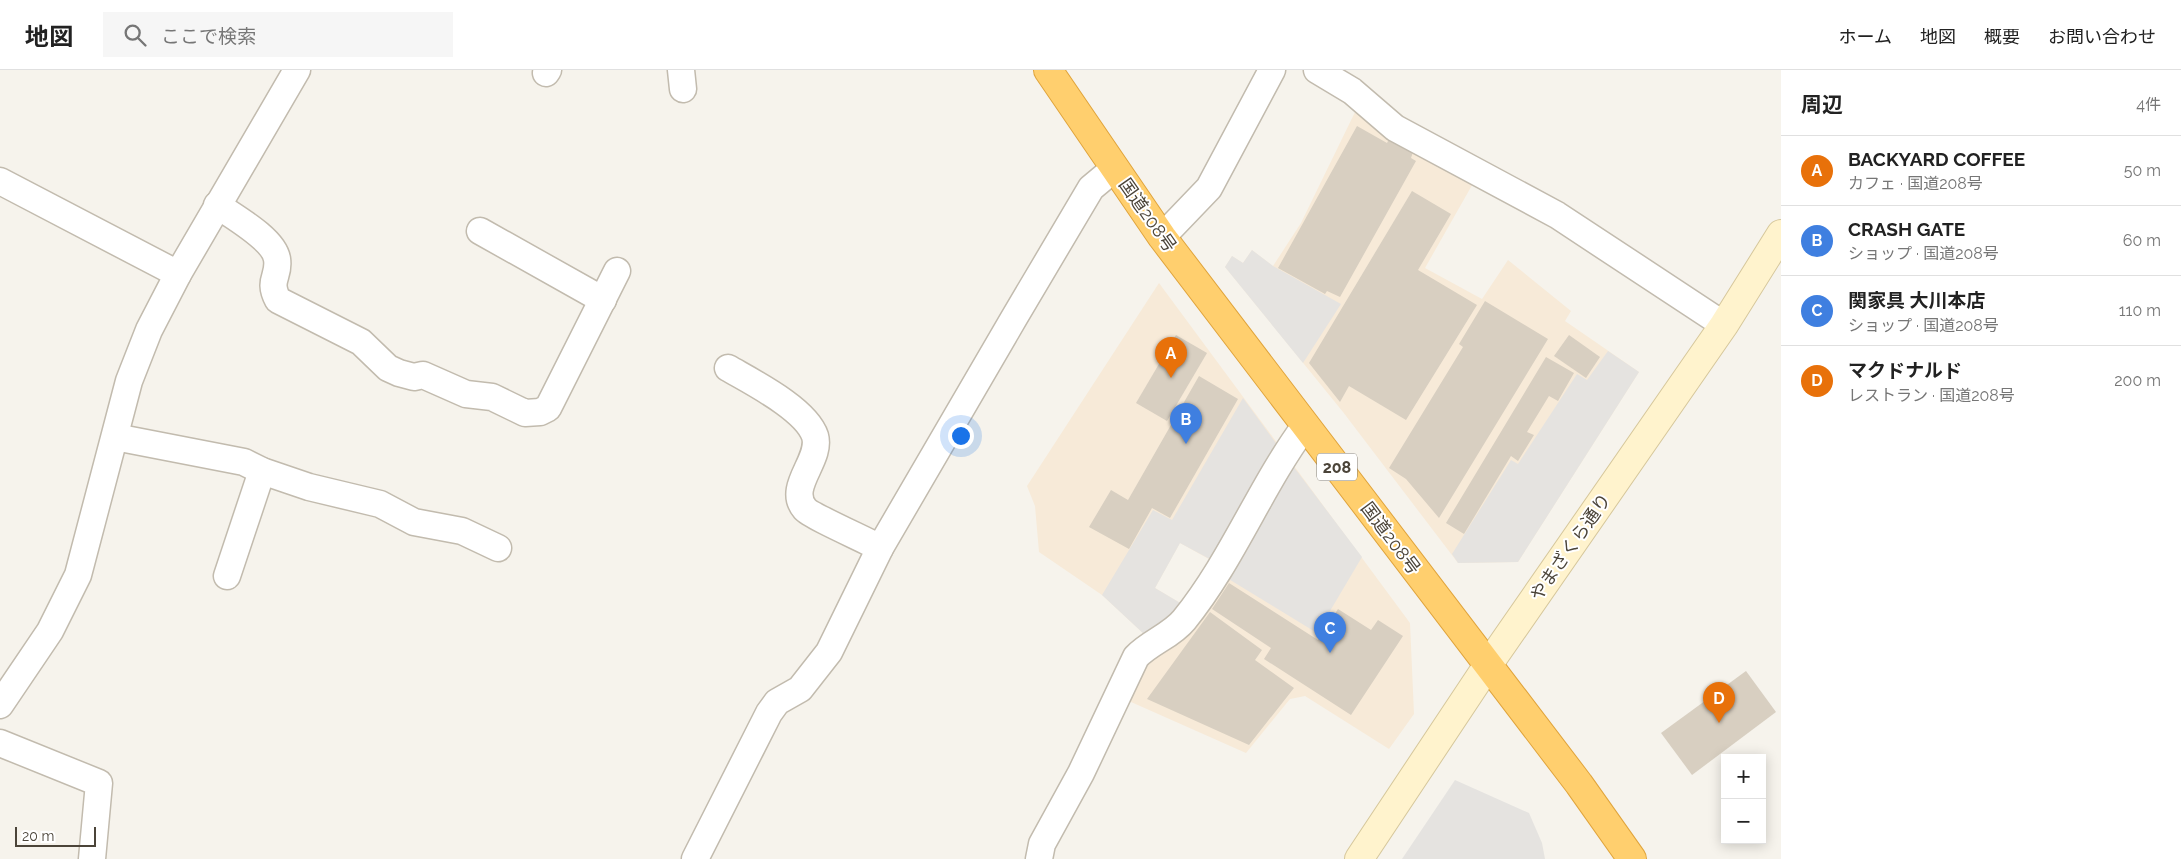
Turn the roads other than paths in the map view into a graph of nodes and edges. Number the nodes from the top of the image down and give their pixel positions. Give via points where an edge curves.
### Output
1 (297, 70) edge
2 (1048, 70) edge
3 (1272, 70) edge
4 (1317, 70) edge
5 (1115, 168) junction
6 (0, 181) edge
7 (217, 205) junction
8 (480, 231) dead end
9 (1781, 234) edge
10 (1162, 238) junction
11 (617, 271) dead end
12 (178, 274) junction
13 (603, 300) junction
14 (1724, 325) junction
15 (728, 368) dead end
16 (1306, 426) junction
17 (114, 437) junction
18 (262, 471) junction
19 (498, 548) dead end
20 (880, 548) junction
21 (227, 576) dead end
22 (1488, 665) junction
23 (4, 692) edge
24 (0, 743) edge
25 (92, 859) edge
26 (696, 859) edge
27 (1039, 859) edge
28 (1358, 859) edge
29 (1632, 859) edge

1 - 7 street
2 - 5 highway, 国道208号 / 208
3 - 10 street via 1209,188
4 - 14 street via 1352,91 1395,128 1557,215
5 - 10 highway, 国道208号 / 208
5 - 20 street via 1091,188
6 - 12 street
7 - 12 street
7 - 13 street via 272,245 277,260 272,282 278,300 361,342 388,368 398,373 414,377 423,375 466,394 492,397 525,413 548,408
8 - 13 street
9 - 14 street, やまざくら通り
10 - 16 highway, 国道208号 / 208
11 - 13 street
12 - 17 street via 149,330 129,380
14 - 22 street, やまざくら通り
15 - 20 street via 781,400 812,431 816,452 799,496 805,510
16 - 22 highway, 国道208号 / 208
16 - 27 street via 1282,458 1207,589 1179,626 1146,646 1136,657 1081,773 1042,844
17 - 18 street via 244,462
17 - 23 street via 78,575 50,631
18 - 19 street via 308,487 380,504 414,522 462,531
18 - 21 street
20 - 26 street via 828,652 800,689 777,702 769,713
22 - 28 street, やまざくら通り
22 - 29 highway, 国道208号 / 208
24 - 25 street via 99,783

